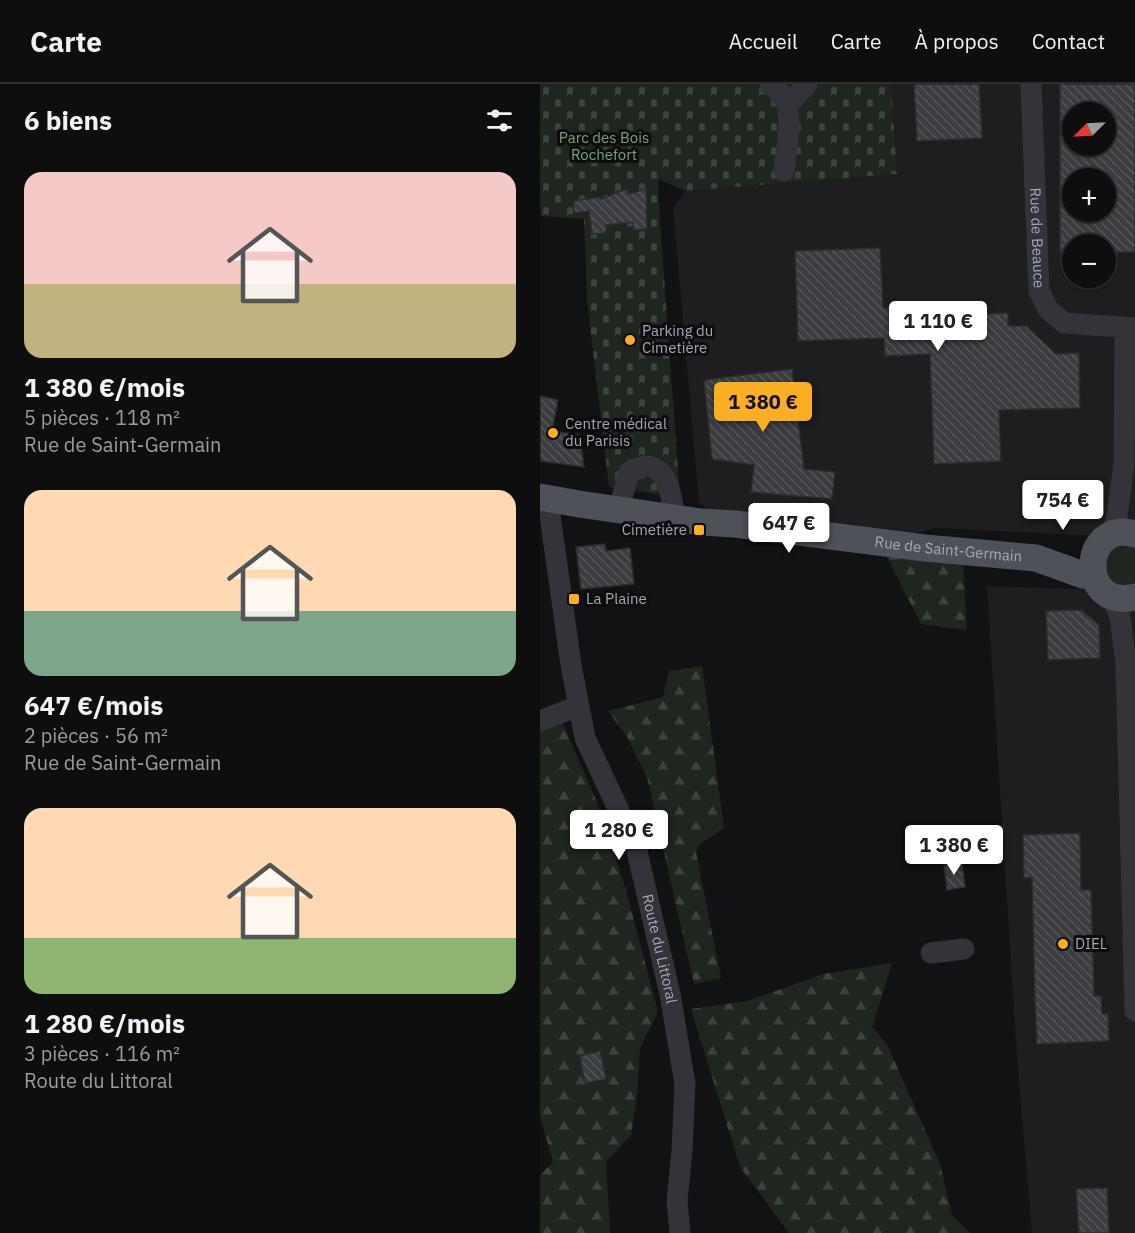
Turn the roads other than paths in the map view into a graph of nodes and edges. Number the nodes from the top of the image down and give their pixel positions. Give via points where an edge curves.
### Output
1 (770, 84) edge
2 (807, 84) edge
3 (1031, 84) edge
4 (787, 106) junction
5 (784, 171) dead end
6 (1130, 328) edge
7 (546, 498) edge
8 (619, 509) junction
9 (675, 517) junction
10 (1114, 544) edge
11 (1127, 597) edge
12 (578, 706) junction
13 (540, 721) edge
14 (964, 949) dead end
15 (931, 953) dead end
16 (1135, 1011) edge
17 (680, 1233) edge

1 - 4 street
2 - 4 street
3 - 6 street, Rue de Beauce via 1039,291 1048,309 1064,323
4 - 5 street
6 - 10 street via 1124,464
7 - 8 main road, Rue de Saint-Germain
7 - 12 street, Route du Littoral
8 - 9 main road, Rue de Saint-Germain
8 - 9 street via 629,472 644,466 664,475
9 - 10 main road, Rue de Saint-Germain via 1036,558 1083,575
10 - 11 main road via 1104,591
11 - 16 street via 1120,618 1126,662
12 - 13 street
12 - 17 street, Route du Littoral via 585,738 636,848 670,994 685,1084 677,1201
14 - 15 street

